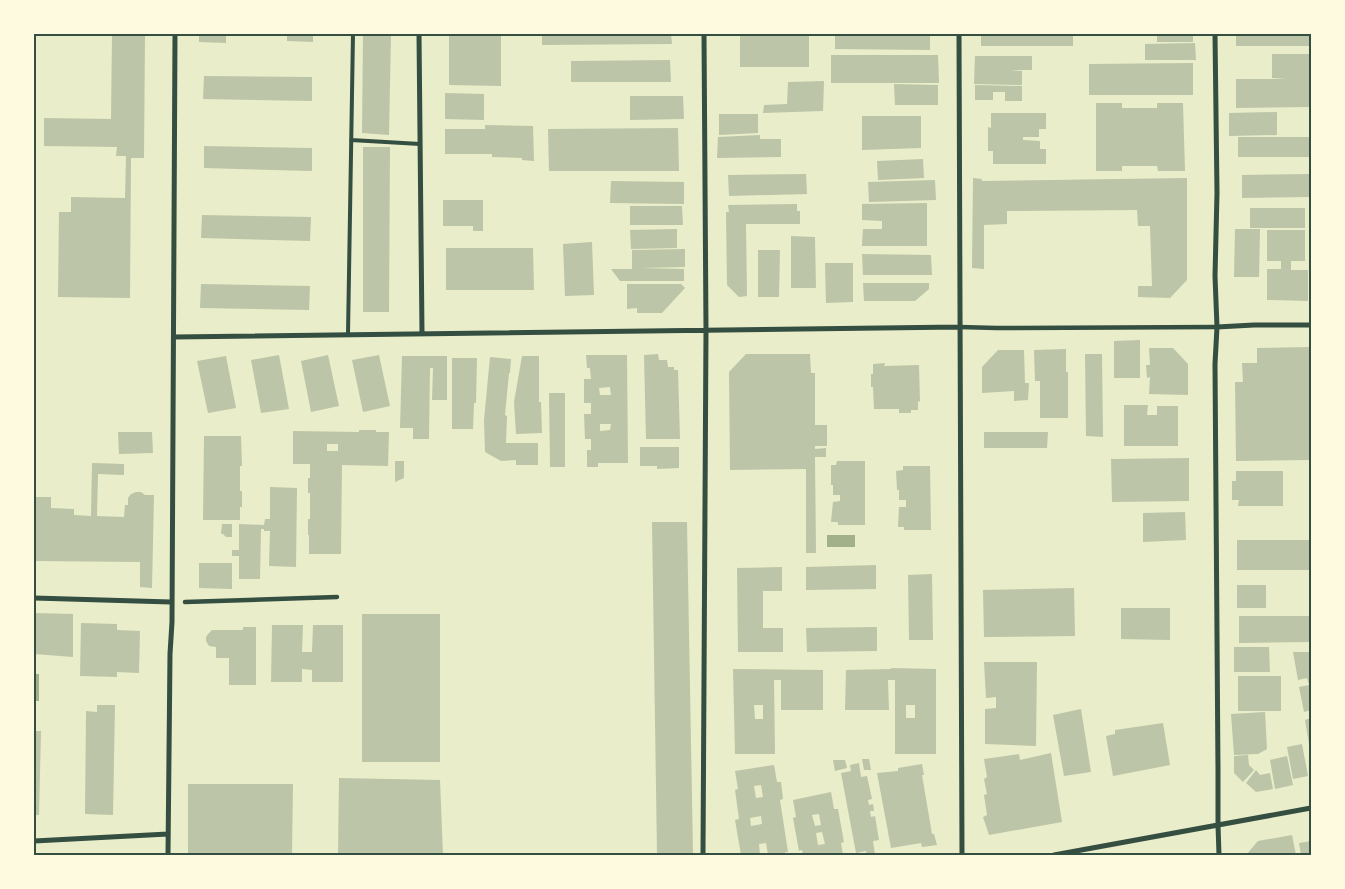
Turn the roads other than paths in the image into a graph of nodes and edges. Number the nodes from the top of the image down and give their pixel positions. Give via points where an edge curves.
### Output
1 (175, 34) edge
2 (353, 34) edge
3 (419, 34) edge
4 (704, 34) edge
5 (958, 34) edge
6 (1215, 34) edge
7 (351, 140) junction
8 (420, 144) junction
9 (1311, 325) edge
10 (959, 327) junction
11 (1217, 327) junction
12 (706, 330) junction
13 (348, 334) junction
14 (422, 334) junction
15 (174, 337) junction
16 (337, 597) dead end
17 (34, 598) edge
18 (171, 602) junction
19 (185, 602) dead end
20 (1311, 808) edge
21 (1218, 826) junction
22 (168, 834) junction
23 (34, 841) edge
24 (168, 855) edge
25 (703, 855) edge
26 (962, 855) edge
27 (1054, 855) edge
28 (1219, 855) edge

1 - 15 street
2 - 7 lane
3 - 8 street
4 - 12 street
5 - 10 street
6 - 11 street
7 - 8 lane
7 - 13 lane
8 - 14 street
9 - 11 street
10 - 11 street
10 - 12 street
10 - 26 street
11 - 21 street
12 - 14 street
12 - 25 street
13 - 14 street
13 - 15 street
15 - 18 street
16 - 19 street
17 - 18 street
18 - 22 street
20 - 21 street
21 - 27 street
21 - 28 street
22 - 23 street
22 - 24 street

